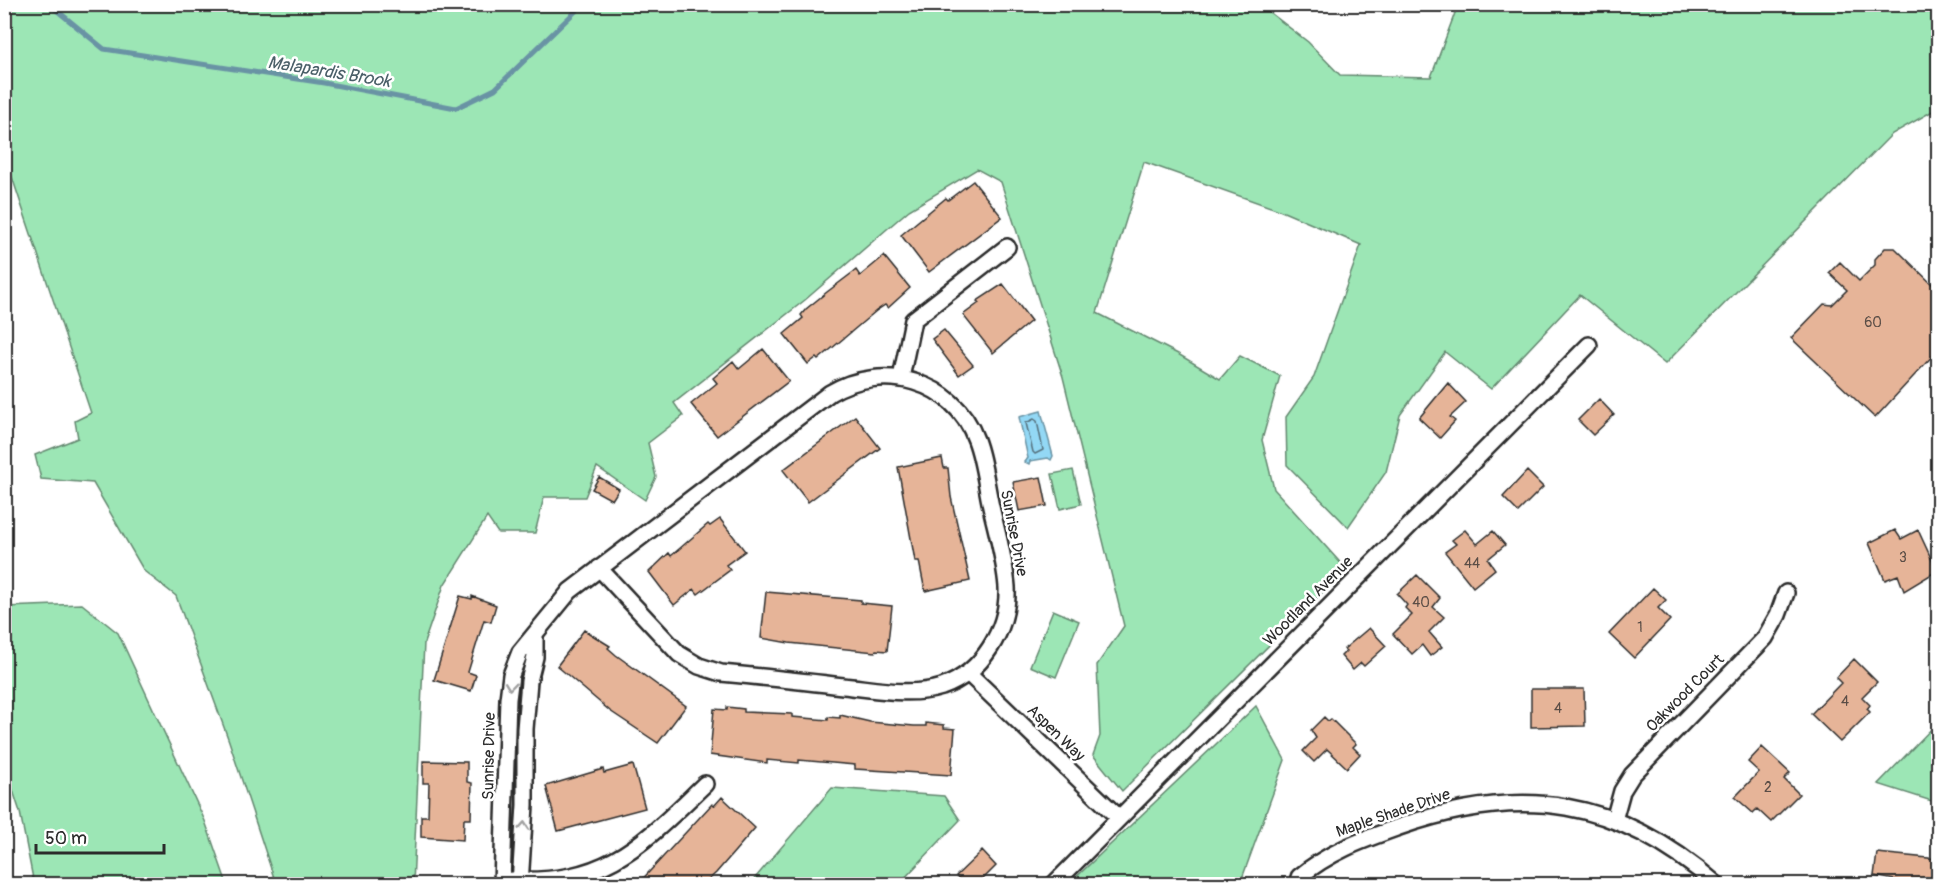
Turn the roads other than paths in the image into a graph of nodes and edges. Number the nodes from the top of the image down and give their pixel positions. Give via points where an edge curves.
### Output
1 (1007, 247) dead end
2 (1589, 345) dead end
3 (901, 378) junction
4 (599, 568) junction
5 (1786, 593) dead end
6 (535, 635) junction
7 (969, 673) junction
8 (507, 728) junction
9 (525, 729) junction
10 (705, 784) dead end
11 (1119, 818) junction
12 (1614, 820) junction
13 (1299, 877) dead end
14 (502, 882) edge
15 (520, 883) edge
16 (1054, 885) edge
17 (1716, 885) edge

1 - 3 street via 913,320
2 - 11 street, Woodland Avenue
3 - 4 street, Sunrise Drive via 860,379 830,393
3 - 7 street, Sunrise Drive via 917,382 947,399 963,416 976,441 1007,589 996,637
4 - 6 street, Sunrise Drive via 570,591
4 - 7 street, Sunrise Drive via 679,654 721,673 905,692 940,688
5 - 12 street, Oakwood Court via 1765,638 1632,775 1622,791
6 -> 8 street, Sunrise Drive via 520,651 512,675
6 - 9 street
7 - 11 street, Aspen Way
8 - 9 street
8 - 14 street, Sunrise Drive
15 -> 9 street
10 - 15 street via 654,833 612,863 590,873
11 - 16 street, Woodland Avenue
12 - 13 street, Maple Shade Drive via 1540,804 1502,803 1465,808 1341,848
12 - 17 street, Maple Shade Drive via 1660,842
14 - 15 street

